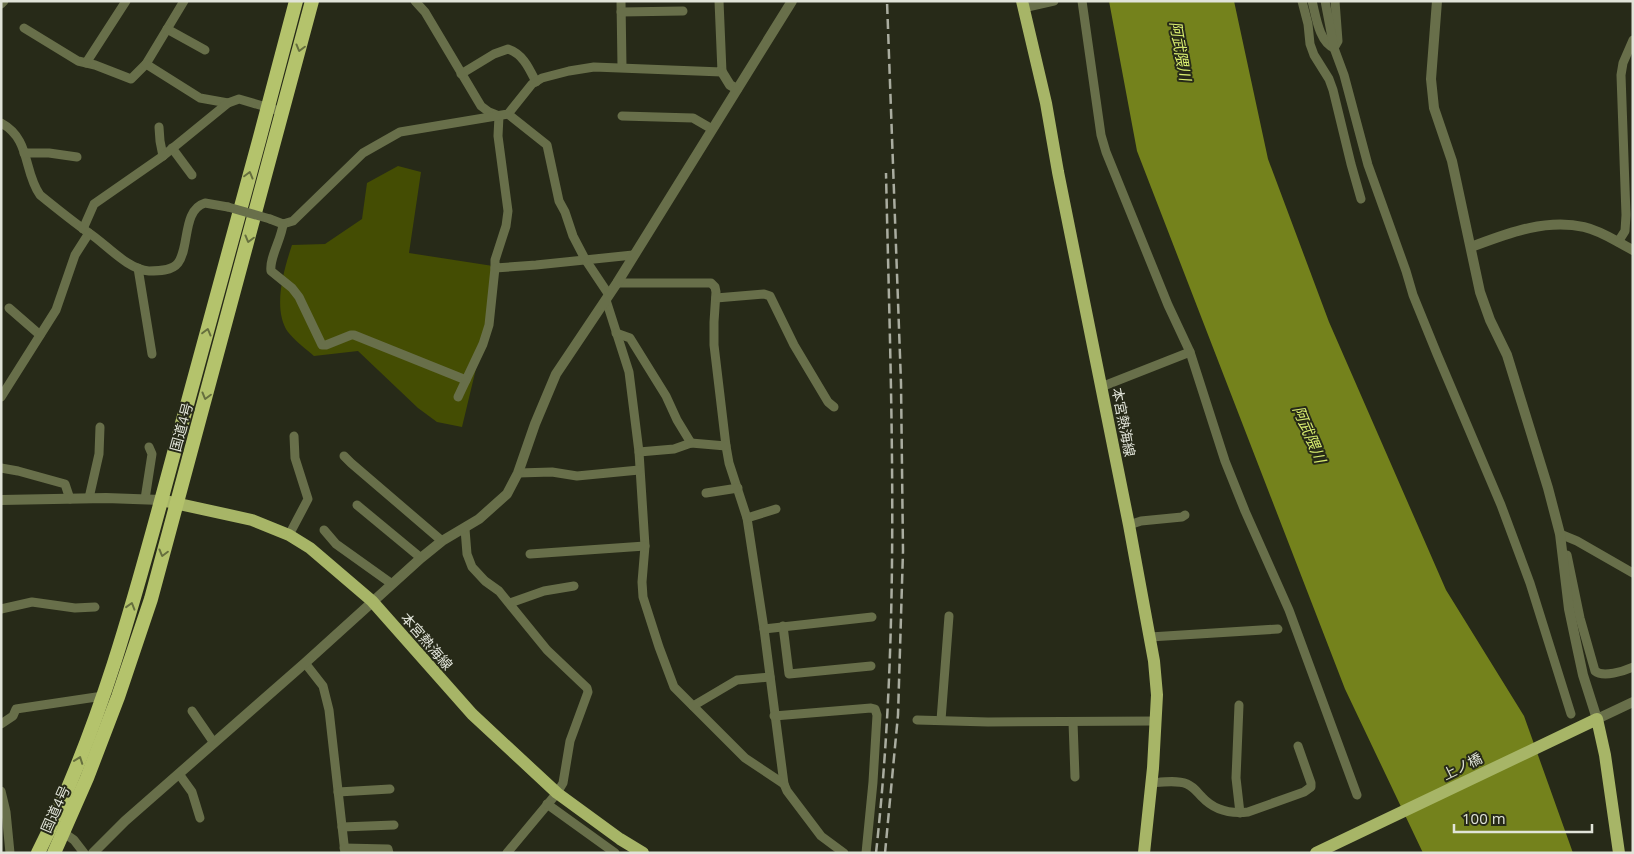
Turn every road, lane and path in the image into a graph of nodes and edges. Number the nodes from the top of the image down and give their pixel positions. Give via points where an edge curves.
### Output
1 (126, 1) edge
2 (184, 1) edge
3 (296, 1) edge
4 (312, 1) edge
5 (415, 1) edge
6 (621, 1) edge
7 (719, 1) edge
8 (792, 1) edge
9 (1054, 1) edge
10 (1082, 1) edge
11 (1302, 1) edge
12 (1312, 1) edge
13 (1324, 1) edge
14 (1335, 1) edge
15 (1437, 1) edge
16 (1023, 5) edge
17 (683, 11) dead end
18 (621, 12) junction
19 (24, 28) dead end
20 (167, 30) junction
21 (1633, 40) edge
22 (1334, 48) junction
23 (205, 50) dead end
24 (86, 63) junction
25 (146, 64) junction
26 (622, 67) junction
27 (722, 72) junction
28 (461, 74) junction
29 (536, 82) junction
30 (737, 90) junction
31 (228, 103) junction
32 (268, 108) junction
33 (283, 112) junction
34 (504, 115) junction
35 (622, 116) dead end
36 (1, 123) edge
37 (159, 127) dead end
38 (712, 129) junction
39 (172, 148) junction
40 (24, 153) junction
41 (163, 156) junction
42 (77, 158) dead end
43 (192, 175) dead end
44 (1362, 199) dead end
45 (283, 224) junction
46 (86, 231) junction
47 (1618, 242) junction
48 (1471, 247) junction
49 (1633, 250) edge
50 (633, 255) junction
51 (585, 259) junction
52 (138, 268) junction
53 (495, 268) junction
54 (616, 283) junction
55 (607, 297) junction
56 (716, 298) junction
57 (9, 308) dead end
58 (616, 334) junction
59 (40, 335) junction
60 (1190, 352) junction
61 (152, 354) dead end
62 (466, 380) junction
63 (1101, 387) junction
64 (1, 397) edge
65 (458, 397) dead end
66 (834, 407) dead end
67 (100, 427) dead end
68 (294, 436) dead end
69 (691, 443) junction
70 (726, 446) junction
71 (149, 447) dead end
72 (639, 452) junction
73 (344, 456) dead end
74 (1, 468) edge
75 (639, 470) junction
76 (518, 473) junction
77 (738, 488) junction
78 (706, 493) dead end
79 (89, 498) junction
80 (70, 499) junction
81 (145, 499) junction
82 (1, 500) edge
83 (161, 500) junction
84 (177, 503) junction
85 (357, 505) dead end
86 (776, 509) dead end
87 (1185, 515) dead end
88 (747, 518) junction
89 (1129, 525) junction
90 (465, 529) junction
91 (324, 530) dead end
92 (289, 535) junction
93 (1562, 535) junction
94 (442, 541) junction
95 (644, 546) junction
96 (530, 554) dead end
97 (421, 558) junction
98 (1633, 573) edge
99 (392, 584) junction
100 (574, 586) dead end
101 (372, 601) junction
102 (510, 603) junction
103 (95, 607) dead end
104 (1, 609) edge
105 (949, 616) dead end
106 (872, 617) dead end
107 (783, 626) junction
108 (764, 629) junction
109 (1278, 629) dead end
110 (1150, 637) junction
111 (305, 663) junction
112 (871, 666) dead end
113 (1633, 667) edge
114 (770, 677) junction
115 (103, 696) junction
116 (1633, 702) edge
117 (1239, 705) dead end
118 (693, 706) junction
119 (192, 711) dead end
120 (1571, 714) dead end
121 (774, 716) junction
122 (1597, 719) junction
123 (917, 720) dead end
124 (941, 720) junction
125 (1156, 721) junction
126 (1072, 722) junction
127 (1, 724) edge
128 (214, 743) junction
129 (1298, 746) dead end
130 (179, 774) junction
131 (1076, 777) dead end
132 (1152, 782) junction
133 (784, 784) junction
134 (390, 789) dead end
135 (1, 791) edge
136 (338, 792) junction
137 (557, 793) junction
138 (1357, 795) dead end
139 (547, 804) junction
140 (1240, 813) junction
141 (200, 818) dead end
142 (4, 820) edge
143 (394, 825) dead end
144 (342, 827) junction
145 (64, 833) junction
146 (345, 850) edge
147 (360, 851) edge
148 (10, 853) edge
149 (38, 853) edge
150 (54, 853) edge
151 (84, 853) edge
152 (93, 853) edge
153 (389, 853) edge
154 (507, 853) edge
155 (616, 853) edge
156 (643, 853) edge
157 (844, 853) edge
158 (866, 853) edge
159 (1144, 853) edge
160 (1316, 853) edge
161 (1620, 853) edge

1 - 24 street
2 - 20 street
3 - 32 highway, 国道4号
4 -> 33 highway, 国道4号
5 - 28 street via 425,12
6 - 18 street
7 - 27 street
8 - 30 street
9 - 16 street
10 - 60 street via 1101,135 1118,185
11 - 44 street via 1310,44 1333,90
12 - 22 street via 1323,39
13 - 22 street
14 - 22 street via 1338,41
15 - 48 street via 1431,90 1452,161
16 - 63 main road, 本宮熱海線 via 1046,103
17 - 18 street
18 - 26 street
19 - 24 street
20 - 23 street
20 - 25 street
21 - 47 street via 1621,75 1626,215 1625,231
22 - 120 street via 1368,165 1413,295 1508,522
24 - 25 street via 131,79
25 - 31 street via 200,98
26 - 27 street
26 - 29 street via 594,67
27 - 30 street
28 - 29 street via 508,49 527,64
28 - 34 street via 481,106
29 - 34 street
30 - 38 street
31 - 32 street via 239,99
31 - 39 street
32 - 33 street
83 -> 32 highway, 国道4号
33 -> 84 highway, 国道4号
34 - 45 street via 400,132 363,153 293,221
34 - 51 street via 547,145 559,201
34 - 53 street via 498,136 508,211
35 - 38 street via 693,118
36 - 40 street via 16,134
37 - 41 street
38 - 50 street
39 - 41 street
39 - 43 street
40 - 42 street
40 - 46 street via 40,195
41 - 46 street via 94,204
45 - 52 street, bridge via 205,203 196,209 189,222 180,261 175,266 156,271
45 - 62 street via 271,272 299,297 322,345 354,335
46 - 52 street
46 - 59 street via 56,310
47 - 48 street via 1584,226 1553,225 1526,228
47 - 49 street
48 - 93 street via 1480,292 1530,426
50 - 51 street
50 - 54 street
51 - 53 street
51 - 55 street
52 - 61 street
53 - 62 street via 489,325
54 - 55 street
54 - 56 street via 711,283
55 - 58 street
55 - 76 street via 556,374
56 - 66 street via 770,296 794,345
56 - 70 street via 714,345
57 - 59 street
58 - 69 street via 630,338
58 - 72 street via 629,372
59 - 64 street
60 - 63 street
60 - 138 street via 1229,470 1288,610
62 - 65 street
63 - 89 main road, 本宮熱海線
67 - 79 street via 99,454
68 - 92 street via 295,458 308,499
69 - 70 street
69 - 72 street via 674,449
70 - 77 street
71 - 81 street via 152,454
72 - 75 street
73 - 94 street
74 - 80 street via 65,484
75 - 76 street via 577,476 552,472
75 - 95 street
76 - 90 street via 501,501
77 - 78 street
77 - 88 street
79 - 80 street
79 - 81 street
80 - 82 street
81 - 83 street
83 - 84 main road, 本宮熱海線
115 -> 83 highway, 国道4号
84 - 92 main road, 本宮熱海線 via 252,520
84 -> 145 highway, 国道4号 via 151,599 118,697
85 - 97 street
86 - 88 street
87 - 89 street
88 - 108 street
89 - 110 main road, 本宮熱海線
90 - 94 street
90 - 102 street via 469,562
91 - 99 street via 336,544
92 - 101 main road, 本宮熱海線 via 310,548
93 - 98 street via 1577,540
93 - 113 street via 1574,594 1596,671 1603,674
93 - 122 street via 1576,647
94 - 97 street
95 - 96 street
95 - 118 street via 642,582 645,608 674,687
97 - 99 street
99 - 101 street
100 - 102 street via 544,591
101 - 111 street
101 - 137 main road, 本宮熱海線 via 472,714
102 - 137 street via 547,650 588,692 570,741 563,783
103 - 104 street via 75,608 32,602
105 - 124 street
106 - 107 street
107 - 108 street
107 - 112 street via 789,674
108 - 114 street
109 - 110 street
110 - 125 main road, 本宮熱海線 via 1156,678
111 - 128 street
111 - 136 street via 323,686 330,710
114 - 118 street via 737,680
114 - 121 street
115 - 127 street via 16,709 13,716
149 -> 115 highway, 国道4号 via 74,775
116 - 122 street
117 - 140 street via 1236,770
118 - 133 street via 745,758
119 - 128 street
121 - 133 street
121 - 158 street via 875,709 873,782
122 - 160 main road, 上ノ橋
122 - 161 main road
123 - 124 street
124 - 126 street
125 - 126 street
125 - 132 main road, 本宮熱海線
126 - 131 street
128 - 130 street
129 - 140 street via 1311,787 1297,795
130 - 141 street via 192,792
130 - 152 street
132 - 140 street via 1186,784 1214,807
132 - 159 main road, 本宮熱海線
133 - 157 street via 821,836
134 - 136 street
135 - 142 street
136 - 144 street
137 - 139 street
137 - 156 main road, 本宮熱海線
139 - 154 street
139 - 155 street
142 - 148 street
143 - 144 street
144 - 146 street
145 - 150 highway, 国道4号
145 - 151 street
146 - 147 street
147 - 153 street via 388,850

